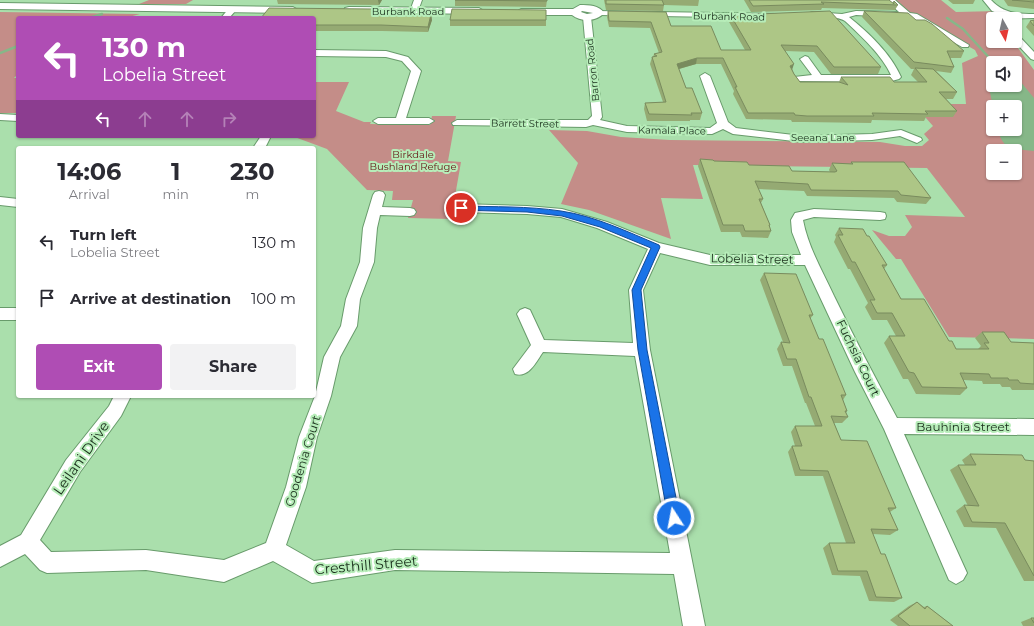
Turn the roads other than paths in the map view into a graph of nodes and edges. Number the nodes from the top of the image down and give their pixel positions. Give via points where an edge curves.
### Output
1 (418, 0) edge
2 (890, 0) edge
3 (987, 0) edge
4 (0, 6) edge
5 (586, 8) edge
6 (233, 9) junction
7 (304, 10) edge
8 (335, 10) edge
9 (414, 11) junction
10 (492, 11) edge
11 (508, 12) edge
12 (1001, 12) edge
13 (600, 13) joint
14 (804, 14) edge
15 (906, 15) junction
16 (227, 16) edge
17 (787, 16) edge
18 (842, 16) junction
19 (1034, 16) edge
20 (1022, 17) edge
21 (1022, 44) edge
22 (965, 45) dead end
23 (316, 53) edge
24 (1034, 57) edge
25 (805, 59) dead end
26 (705, 76) dead end
27 (818, 78) junction
28 (797, 79) edge
29 (0, 117) edge
30 (16, 118) edge
31 (378, 120) dead end
32 (400, 121) junction
33 (429, 121) dead end
34 (592, 122) junction
35 (458, 123) dead end
36 (723, 124) junction
37 (917, 140) dead end
38 (379, 194) dead end
39 (0, 201) edge
40 (16, 203) edge
41 (461, 208) dead end
42 (376, 211) junction
43 (410, 212) dead end
44 (880, 216) dead end
45 (656, 247) junction
46 (810, 260) junction
47 (0, 314) edge
48 (16, 314) edge
49 (525, 314) dead end
50 (539, 346) junction
51 (642, 350) junction
52 (521, 369) dead end
53 (122, 398) edge
54 (892, 426) junction
55 (1034, 427) edge
56 (28, 542) junction
57 (274, 550) junction
58 (0, 557) edge
59 (683, 564) junction
60 (956, 573) dead end
61 (694, 626) edge

1 - 9 street
2 - 15 street
3 - 12 street
4 - 6 street
5 - 11 street via 577,15 575,12
5 - 13 street via 596,16
5 - 34 street, Barron Road via 597,117
6 - 7 street
6 - 16 street
8 - 9 street, Burbank Road
9 - 10 street, Burbank Road
13 - 17 street, Burbank Road
14 - 18 street via 824,13
15 - 18 street via 856,13
15 - 22 street via 914,16
18 - 27 street via 850,21 881,55 896,77
19 - 20 street
21 - 24 street
23 - 32 street via 386,54 405,60 416,71
25 - 27 street
26 - 36 street, Kamala Place
27 - 28 street
29 - 30 street
31 - 32 street
32 - 33 street
34 - 35 street, Barrett Street
34 - 36 street, Kamala Place via 626,130 712,131
36 - 37 street, Seeana Lane via 733,131 802,139 872,137 898,129
38 - 42 street, Goodenia Court
39 - 40 street
41 - 45 street, Lobelia Street via 562,213 602,225
42 - 43 street
42 - 57 street, Goodenia Court via 370,228 367,262 353,299 349,326 332,357 296,487
44 - 46 street, Fuchsia Court via 800,216 797,220 799,232
45 - 46 street, Lobelia Street via 710,260
45 - 51 street via 636,290
46 - 54 street, Fuchsia Court
47 - 48 street
49 - 50 street
50 - 51 street
50 - 52 street
51 - 59 street
53 - 56 street, Leilani Drive via 73,466
54 - 55 street, Bauhinia Street
54 - 60 street, Fuchsia Court
56 - 57 street via 47,563 146,560 224,571
56 - 58 street
57 - 59 street, Cresthill Street via 312,572 395,560
59 - 61 street

